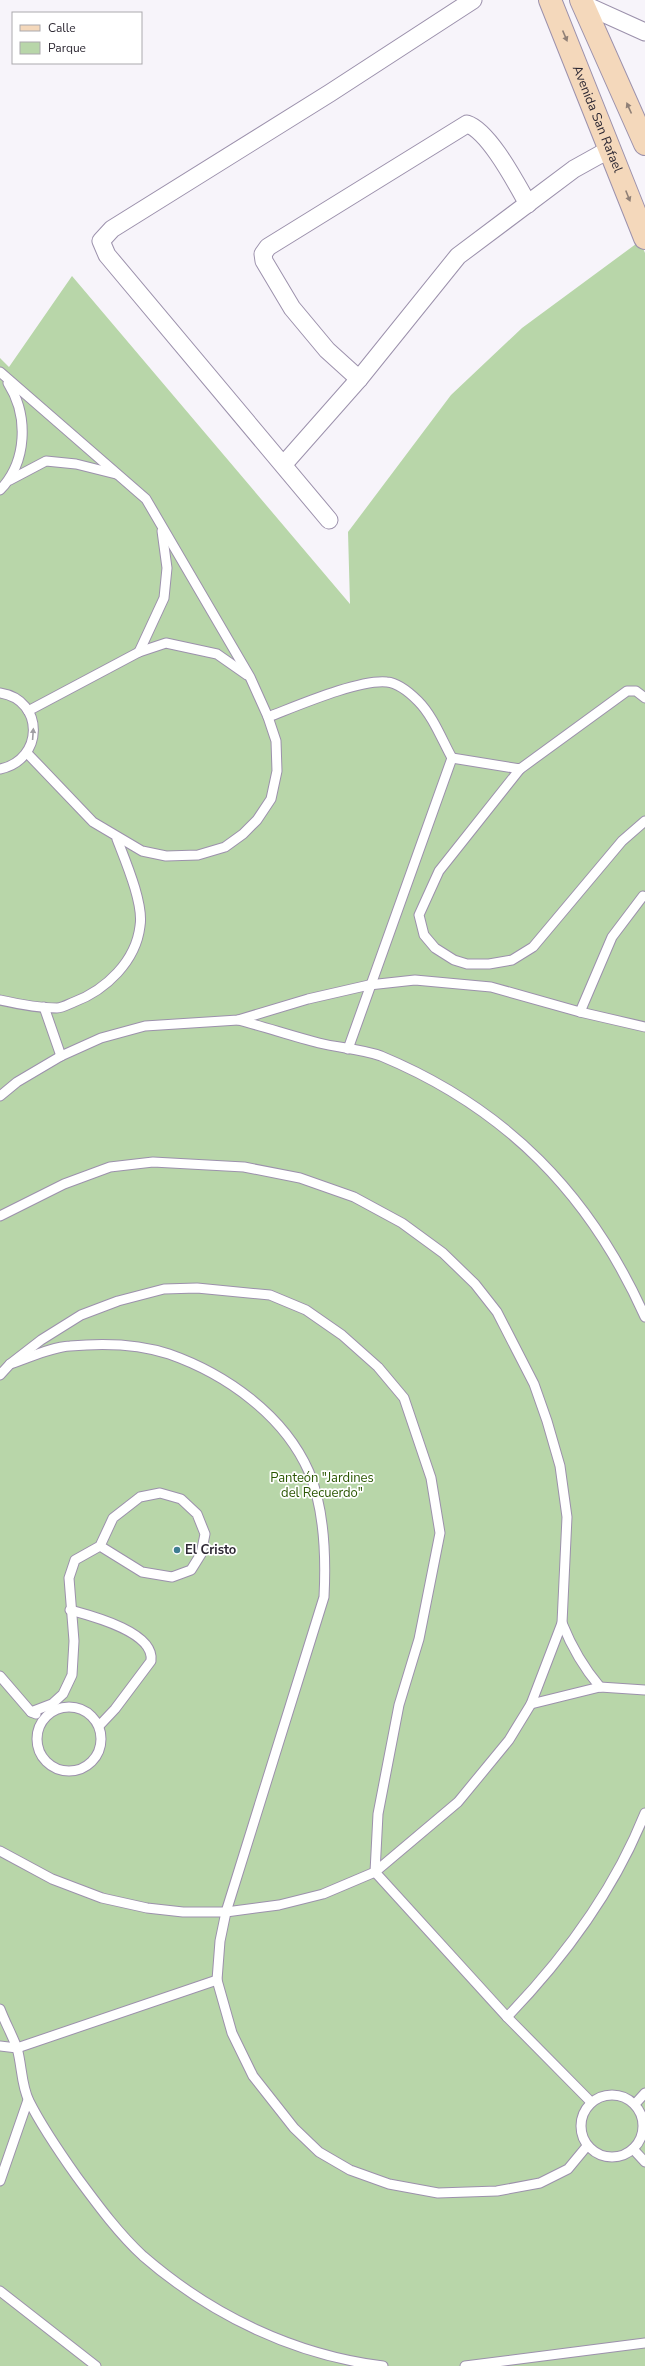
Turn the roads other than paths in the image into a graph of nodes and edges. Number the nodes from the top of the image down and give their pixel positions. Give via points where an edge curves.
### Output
1 (473, 0) edge
2 (550, 0) edge
3 (582, 2) edge
4 (645, 32) edge
5 (645, 144) edge
6 (610, 150) junction
7 (528, 204) junction
8 (645, 237) edge
9 (1, 373) edge
10 (359, 379) junction
11 (284, 464) junction
12 (119, 475) junction
13 (10, 480) junction
14 (0, 490) edge
15 (329, 520) dead end
16 (162, 527) junction
17 (139, 652) junction
18 (250, 677) junction
19 (0, 693) edge
20 (645, 698) edge
21 (28, 710) junction
22 (268, 716) junction
23 (27, 753) junction
24 (452, 758) junction
25 (0, 769) edge
26 (520, 769) junction
27 (645, 821) edge
28 (117, 839) junction
29 (643, 896) dead end
30 (369, 985) junction
31 (0, 1000) edge
32 (44, 1007) junction
33 (580, 1012) junction
34 (238, 1020) junction
35 (645, 1027) edge
36 (348, 1049) junction
37 (60, 1056) junction
38 (0, 1096) edge
39 (0, 1216) edge
40 (645, 1317) edge
41 (10, 1364) junction
42 (0, 1375) edge
43 (100, 1546) junction
44 (70, 1610) junction
45 (562, 1623) junction
46 (0, 1676) edge
47 (600, 1687) junction
48 (645, 1690) edge
49 (531, 1704) junction
50 (31, 1712) junction
51 (44, 1719) junction
52 (99, 1726) junction
53 (645, 1813) edge
54 (0, 1851) edge
55 (375, 1872) junction
56 (226, 1912) junction
57 (217, 1980) junction
58 (0, 2009) edge
59 (507, 2017) junction
60 (0, 2046) edge
61 (17, 2048) junction
62 (645, 2093) edge
63 (28, 2100) junction
64 (590, 2102) junction
65 (635, 2104) junction
66 (587, 2146) junction
67 (633, 2149) junction
68 (645, 2162) edge
69 (0, 2181) edge
70 (0, 2291) edge
71 (645, 2343) edge
72 (96, 2366) edge
73 (383, 2366) edge
74 (465, 2366) edge

1 - 11 street via 323,98 112,229 101,241 112,261
2 -> 6 main road, Avenida San Rafael
3 - 4 street
5 -> 3 main road
6 - 7 street via 574,169
6 -> 8 main road, Avenida San Rafael
7 - 10 street via 458,256
7 - 10 street via 497,153 474,126 467,124 268,247 263,254 264,261 292,308 327,350
9 - 12 lane
9 - 13 lane via 14,392 22,417 22,452
10 - 11 street
11 - 15 street
12 - 13 lane via 76,464 46,461
12 - 16 lane via 146,499
13 - 14 lane
16 - 17 lane via 167,568 164,598
16 - 18 lane
17 - 18 lane via 166,644 192,647 217,654
17 - 21 lane
18 - 22 lane
19 - 21 lane via 17,699
20 - 26 lane via 636,691 627,691
23 -> 21 lane via 34,735
22 - 24 lane via 372,682 389,682 401,686 419,701
22 - 28 lane via 276,741 277,771 271,799 244,834 225,847 198,856 166,856 142,851
23 - 25 lane via 18,762
23 - 28 lane via 93,822
24 - 26 lane
24 - 30 lane
26 - 27 lane via 439,871 418,915 424,935 435,948 454,960 466,964 489,964 512,960 533,947 622,841
28 - 32 lane via 135,886 141,925 132,954 114,976 88,997 58,1008
29 - 33 lane via 612,937
30 - 33 lane via 415,980 491,987
30 - 34 lane via 308,999
30 - 36 lane
31 - 32 lane
32 - 37 lane
33 - 35 lane
34 - 36 lane
34 - 37 lane via 145,1026 101,1038
36 - 40 lane via 380,1056 433,1082 482,1110 518,1139 554,1173 583,1209 608,1245
37 - 38 lane via 17,1082
39 - 45 lane via 64,1184 110,1166 153,1162 244,1167 300,1178 354,1197 408,1227 443,1252 475,1284 496,1312 534,1384 560,1466 567,1517
41 - 42 lane
41 - 55 lane via 41,1340 81,1315 118,1301 164,1289 232,1290 270,1295 306,1310 342,1335 378,1367 404,1398 431,1478 440,1533 419,1639 399,1705 378,1814
41 - 56 lane via 69,1346 124,1345 169,1354 246,1394 272,1417 294,1446 309,1472 321,1521 326,1561 324,1597
43 - 43 lane via 113,1518 140,1497 160,1493 181,1500 196,1514 205,1534 201,1554 191,1570 172,1577 142,1572
43 - 44 lane via 75,1560 68,1578
44 - 50 lane via 74,1641 72,1676 63,1694 52,1704
44 - 52 lane via 109,1621 141,1640 152,1653 151,1661
45 - 47 lane via 576,1656
45 - 49 lane
46 - 50 lane
47 - 48 lane
47 - 49 lane
49 - 55 lane via 509,1740 458,1802
50 - 51 lane
51 - 52 lane via 62,1707 70,1708 84,1710
51 - 52 lane via 37,1735 40,1751 50,1765 66,1771 82,1769 96,1758 102,1743
53 - 59 lane via 631,1849 610,1888 543,1980
54 - 56 lane via 52,1880 102,1898 147,1908 183,1912
55 - 56 lane via 323,1894 279,1905
55 - 59 lane
56 - 57 lane via 220,1941
57 - 61 lane
57 - 66 lane via 232,2033 253,2076 294,2128 319,2152 350,2170 389,2184 438,2193 497,2191 540,2183 568,2169
58 - 61 lane
59 - 64 lane
60 - 61 lane
61 - 63 lane
62 - 65 lane
63 - 69 lane
63 - 73 lane via 64,2159 101,2210 142,2255 182,2286 227,2315 271,2337 314,2352 358,2363
64 - 65 lane via 608,2094 624,2096
64 - 66 lane via 581,2116 580,2133
65 - 67 lane via 642,2118 642,2133
66 - 67 lane via 603,2156 616,2157
67 - 68 lane
70 - 72 lane
71 - 74 lane

